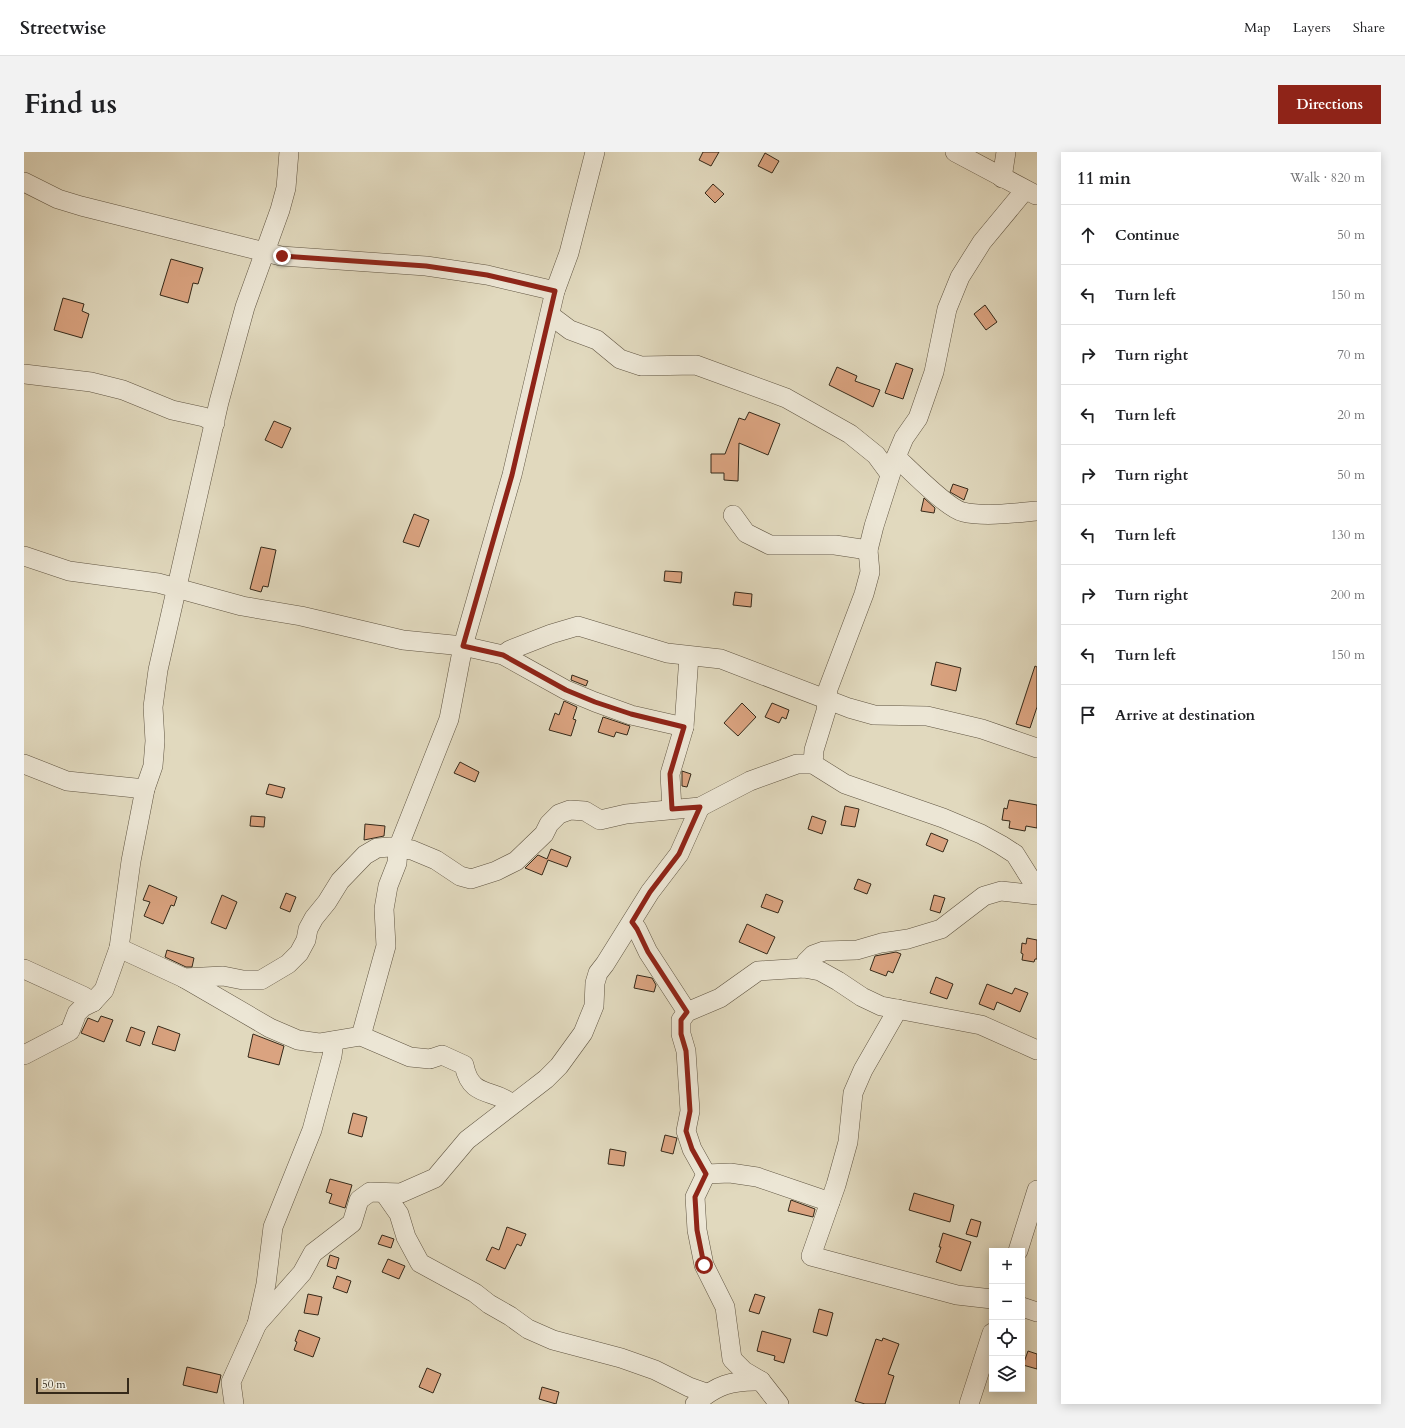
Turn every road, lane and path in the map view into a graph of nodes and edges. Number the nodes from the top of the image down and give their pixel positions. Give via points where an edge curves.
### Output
1 (289, 152) edge
2 (595, 152) edge
3 (955, 152) edge
4 (1006, 152) edge
5 (1002, 178) junction
6 (24, 182) edge
7 (1031, 193) edge
8 (264, 252) junction
9 (555, 291) junction
10 (550, 315) junction
11 (24, 374) edge
12 (215, 423) junction
13 (893, 465) junction
14 (1037, 511) edge
15 (733, 515) dead end
16 (868, 550) junction
17 (24, 556) edge
18 (176, 588) junction
19 (463, 646) junction
20 (503, 655) junction
21 (689, 656) junction
22 (827, 699) junction
23 (684, 727) junction
24 (1037, 748) edge
25 (24, 764) edge
26 (812, 764) junction
27 (145, 789) junction
28 (700, 807) junction
29 (672, 809) junction
30 (398, 848) junction
31 (1037, 889) edge
32 (1037, 895) edge
33 (632, 922) junction
34 (119, 948) junction
35 (804, 968) junction
36 (24, 969) edge
37 (184, 978) junction
38 (93, 1002) junction
39 (898, 1010) junction
40 (687, 1012) junction
41 (361, 1036) junction
42 (334, 1041) junction
43 (1037, 1050) edge
44 (24, 1055) edge
45 (512, 1104) junction
46 (706, 1174) junction
47 (1037, 1190) edge
48 (385, 1194) junction
49 (830, 1202) junction
50 (1019, 1248) edge
51 (989, 1299) edge
52 (1025, 1308) edge
53 (1037, 1312) edge
54 (257, 1324) junction
55 (989, 1342) edge
56 (760, 1381) junction
57 (701, 1399) edge
58 (234, 1404) edge
59 (779, 1404) edge
60 (969, 1404) edge

1 - 8 street via 286,188
2 - 9 street via 569,253
3 - 5 street
4 - 5 street
5 - 7 street
6 - 8 street via 58,199 80,206
7 - 13 street via 982,242 960,277 948,309 934,372 918,418 904,438
8 - 9 street via 282,256 434,267 487,275
8 - 12 street via 245,307
9 - 10 street
10 - 13 street via 570,330 598,340 620,359 641,366 696,365 786,398 850,434
10 - 19 street via 512,475
11 - 12 street via 91,382 123,390 172,410
12 - 18 street
13 - 14 street via 962,512 1006,514
13 - 16 street
15 - 16 street via 746,532 770,544 835,545
16 - 22 street via 870,572 864,594 828,689
17 - 18 street via 69,570
18 - 19 street via 242,606 301,616 403,640
18 - 27 street via 158,670 153,707 153,766
19 - 20 street
19 - 30 street via 449,719
20 - 21 street via 544,636 578,626 667,654
20 - 23 street via 581,696 631,714
21 - 22 street via 721,659
21 - 23 street
22 - 24 street via 874,715 927,716 957,722
22 - 26 street
23 - 29 street via 670,774
25 - 27 street via 67,781
26 - 28 street via 797,764 750,781
26 - 31 street via 846,784 943,818 1001,845 1015,854
27 - 34 street via 130,861
28 - 29 street
28 - 33 street via 679,854 650,892
29 - 30 street via 626,814 600,820 585,811 570,810 559,814 544,834 516,861 496,871 470,879 460,876 425,855
30 - 37 street via 377,848 352,867 314,918 299,953 275,972 261,980 223,976
30 - 41 street via 397,863 388,886 384,909 386,946
32 - 35 street via 1001,891 984,896 941,929 857,950 824,951 813,955
33 - 40 street
33 - 45 street via 598,973 594,1006 583,1033 559,1066
34 - 37 street
34 - 38 street via 104,990
35 - 39 street via 820,971 862,997 881,1006
35 - 40 street via 758,971 720,998
36 - 38 street
37 - 42 street via 270,1028 298,1040 320,1043
38 - 44 street via 76,1013 70,1031
39 - 43 street via 981,1025
39 - 49 street via 852,1093 848,1142
40 - 46 street via 681,1020 690,1111 686,1131 692,1149
41 - 42 street
41 - 45 street via 410,1057 430,1059 442,1055 459,1062 464,1065 467,1077 481,1091 508,1100
42 - 54 street via 312,1130 273,1227 266,1284
45 - 48 street via 467,1140 435,1178 401,1193
46 - 49 street via 730,1173 757,1177
46 - 56 street via 695,1197 697,1230 704,1265 725,1307 732,1359 744,1371
47 - 50 street
48 - 54 street via 370,1192 359,1200 352,1223 313,1253 302,1273
48 - 57 street via 399,1214 406,1237 420,1263 475,1293 528,1329 553,1340 655,1370 689,1387
49 - 51 street via 811,1256 957,1295
52 - 53 street
54 - 58 street via 231,1382
55 - 60 street
56 - 57 street via 722,1385
56 - 59 street

